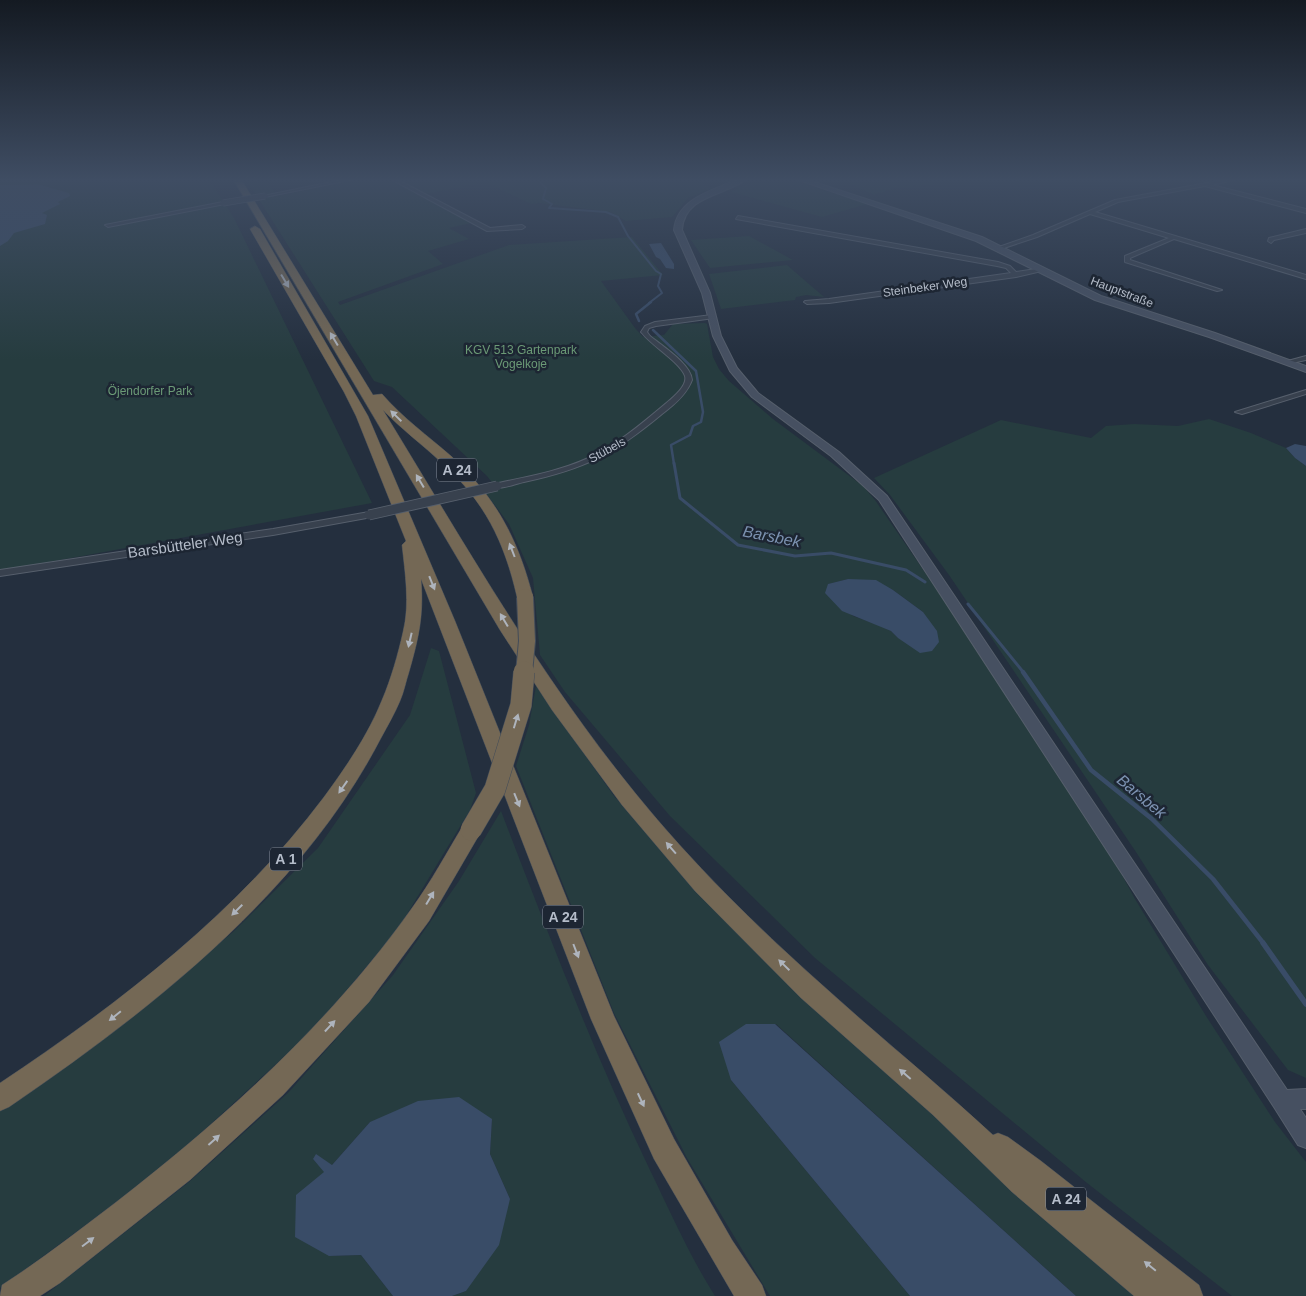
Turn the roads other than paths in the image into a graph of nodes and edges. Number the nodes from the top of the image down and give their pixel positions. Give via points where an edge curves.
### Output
1 (261, 239) edge
2 (273, 239) edge
3 (682, 239) edge
4 (859, 239) edge
5 (977, 239) edge
6 (1025, 239) edge
7 (1169, 239) edge
8 (1178, 239) edge
9 (999, 248) junction
10 (1043, 270) junction
11 (1016, 274) junction
12 (1306, 277) edge
13 (1219, 290) dead end
14 (807, 302) dead end
15 (712, 317) junction
16 (1306, 358) edge
17 (1287, 362) junction
18 (351, 368) junction
19 (1306, 369) edge
20 (1306, 392) edge
21 (1239, 412) dead end
22 (370, 515) joint
23 (407, 522) junction
24 (0, 573) edge
25 (0, 1098) edge
26 (1306, 1099) edge
27 (1280, 1100) junction
28 (942, 1106) junction
29 (1306, 1137) edge
30 (13, 1296) edge
31 (751, 1296) edge
32 (1156, 1296) edge
33 (1188, 1296) edge

1 -> 23 highway, A 24 via 350,392
18 -> 2 highway, A 24
3 - 15 main road via 706,293
4 - 11 street via 998,264
5 - 9 main road, Hauptstraße
6 - 9 street
7 - 13 street via 1127,257 1127,261
8 - 12 street
9 - 10 main road, Hauptstraße
10 - 11 street, Steinbeker Weg
10 - 17 main road, Hauptstraße via 1098,298
11 - 14 street, Steinbeker Weg
15 - 22 street, Stübels, bridge via 647,327 644,332 648,337 689,376 686,386 642,429 598,457 574,467
15 - 27 main road via 723,353 746,386 776,412 836,454 883,498
16 - 17 street
17 - 19 main road, Hauptstraße
28 -> 18 highway, A 24 via 781,962 703,885 629,800 509,630
30 -> 18 highway, A 24, bridge via 49,1272 180,1170 274,1086 360,994 421,914 495,789 522,705 527,641 525,597 520,573 502,525 483,497 393,413
20 - 21 street
22 - 24 street, Barsbütteler Weg
23 -> 25 highway, A 1 via 415,602 405,661 380,722 335,798 272,874 196,949 96,1031
23 -> 31 highway, A 24 via 603,1019 664,1149
26 - 27 main road
27 - 29 main road
28 - 32 highway, A 24 via 1022,1182
33 -> 28 highway, A 24 via 1031,1171

